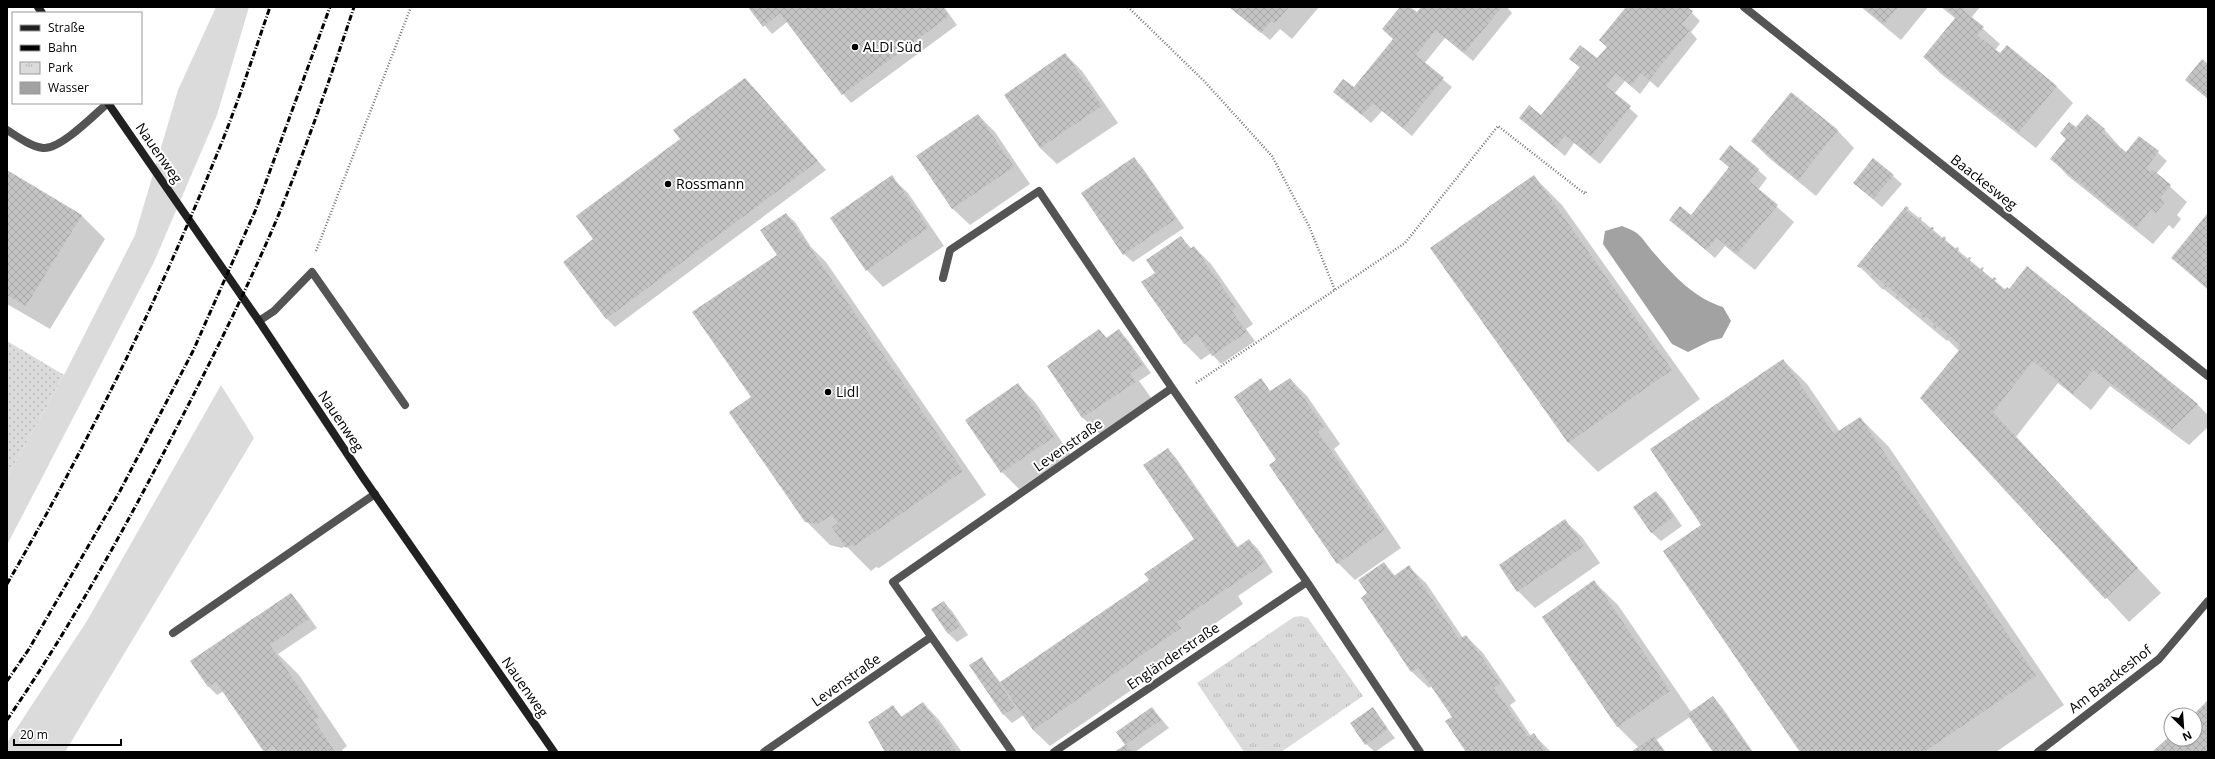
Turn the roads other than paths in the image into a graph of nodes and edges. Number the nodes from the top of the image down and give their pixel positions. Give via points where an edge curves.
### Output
1 (1744, 7) edge
2 (107, 104) edge
3 (109, 104) edge
4 (7, 130) edge
5 (943, 278) dead end
6 (259, 321) junction
7 (2208, 376) edge
8 (1175, 392) junction
9 (405, 405) dead end
10 (375, 494) junction
11 (1307, 582) junction
12 (2208, 601) edge
13 (173, 633) dead end
14 (932, 637) junction
15 (554, 752) edge
16 (764, 752) edge
17 (1012, 752) edge
18 (1054, 752) edge
19 (1420, 752) edge
20 (2038, 752) edge

1 - 7 street, Baackesweg
2 - 4 street via 58,145 44,148 29,143
3 - 6 street, Nauenweg
5 - 8 street via 950,250 1039,191
6 - 9 street via 274,311 312,272
6 - 10 street, Nauenweg
8 - 11 street
8 - 14 street, Levenstraße via 893,582
10 - 13 street
10 - 15 street, Nauenweg
11 - 18 street, Engländerstraße
11 - 19 street
12 - 20 street, Am Baackeshof via 2159,659
14 - 16 street, Levenstraße
14 - 17 street

